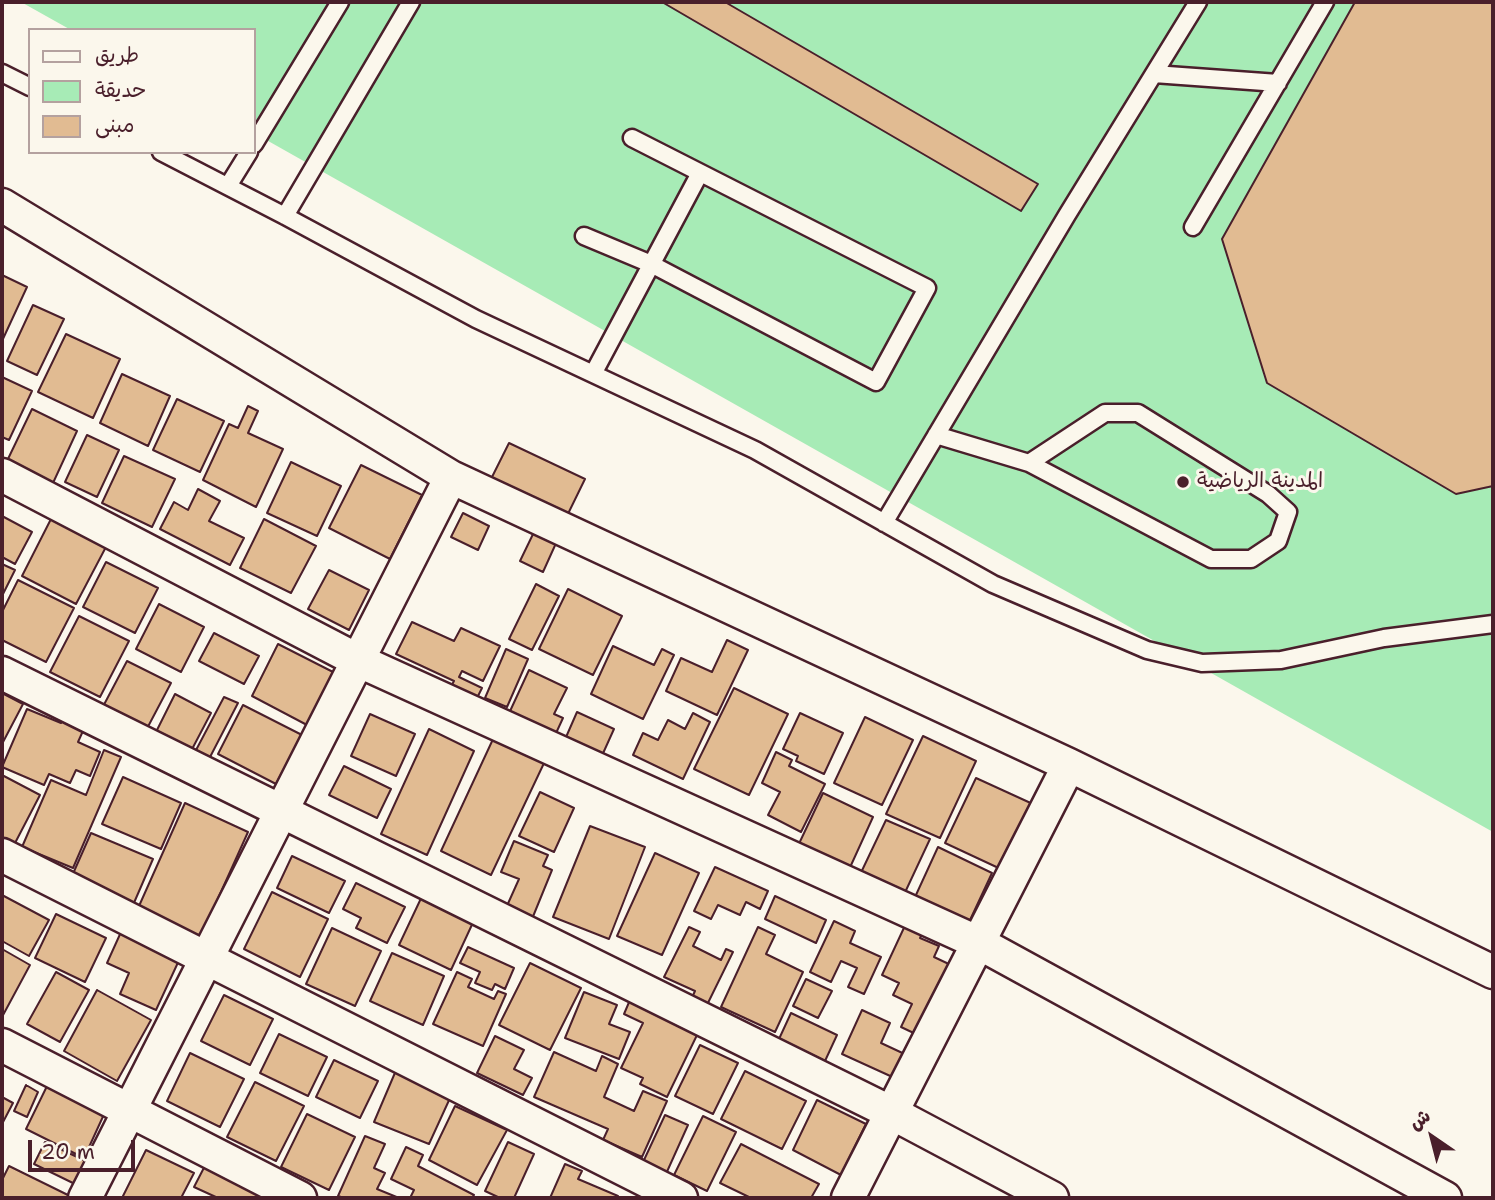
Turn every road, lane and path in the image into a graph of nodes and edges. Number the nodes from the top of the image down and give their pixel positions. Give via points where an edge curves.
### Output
1 (340, 2) edge
2 (411, 2) edge
3 (1198, 2) edge
4 (1325, 2) edge
5 (2, 73) edge
6 (1154, 74) junction
7 (1278, 83) junction
8 (28, 85) edge
9 (632, 138) dead end
10 (256, 141) edge
11 (165, 154) edge
12 (248, 154) edge
13 (700, 173) junction
14 (229, 186) junction
15 (2, 205) edge
16 (285, 216) junction
17 (1193, 228) dead end
18 (584, 236) dead end
19 (651, 264) junction
20 (593, 374) junction
21 (936, 435) junction
22 (1029, 463) junction
23 (2, 475) edge
24 (451, 477) junction
25 (884, 523) junction
26 (1493, 624) edge
27 (357, 660) junction
28 (2, 673) edge
29 (1069, 765) junction
30 (281, 810) junction
31 (2, 855) edge
32 (979, 943) junction
33 (208, 958) junction
34 (1493, 972) edge
35 (2, 1045) edge
36 (131, 1112) junction
37 (892, 1113) junction
38 (85, 1198) edge
39 (300, 1198) edge
40 (681, 1198) edge
41 (848, 1198) edge
42 (1052, 1198) edge
43 (1445, 1198) edge

1 - 10 lane
2 - 16 lane
3 - 6 lane
4 - 7 lane
5 - 8 lane
6 - 7 lane
6 - 21 lane
7 - 17 lane
9 - 13 lane
11 - 14 lane
12 - 14 lane
13 - 19 lane
13 - 19 lane via 927,288 876,383
14 - 16 lane
15 - 24 street
16 - 20 lane via 476,319
18 - 19 lane
19 - 20 lane
20 - 25 lane via 755,450
21 - 22 lane
21 - 25 lane
22 - 22 lane via 1211,559 1251,559 1278,541 1288,512 1268,494 1138,413 1105,413
23 - 27 street
24 - 27 street
24 - 29 street
25 - 26 lane via 993,584 1147,650 1202,663 1281,660 1384,638
27 - 30 street
27 - 32 street
28 - 30 street
29 - 32 street
29 - 34 street
30 - 33 street
30 - 37 street
31 - 33 street
32 - 37 street
32 - 43 street
33 - 36 street
33 - 40 street
35 - 36 street
36 - 38 street
36 - 39 street
37 - 41 street
37 - 42 street

